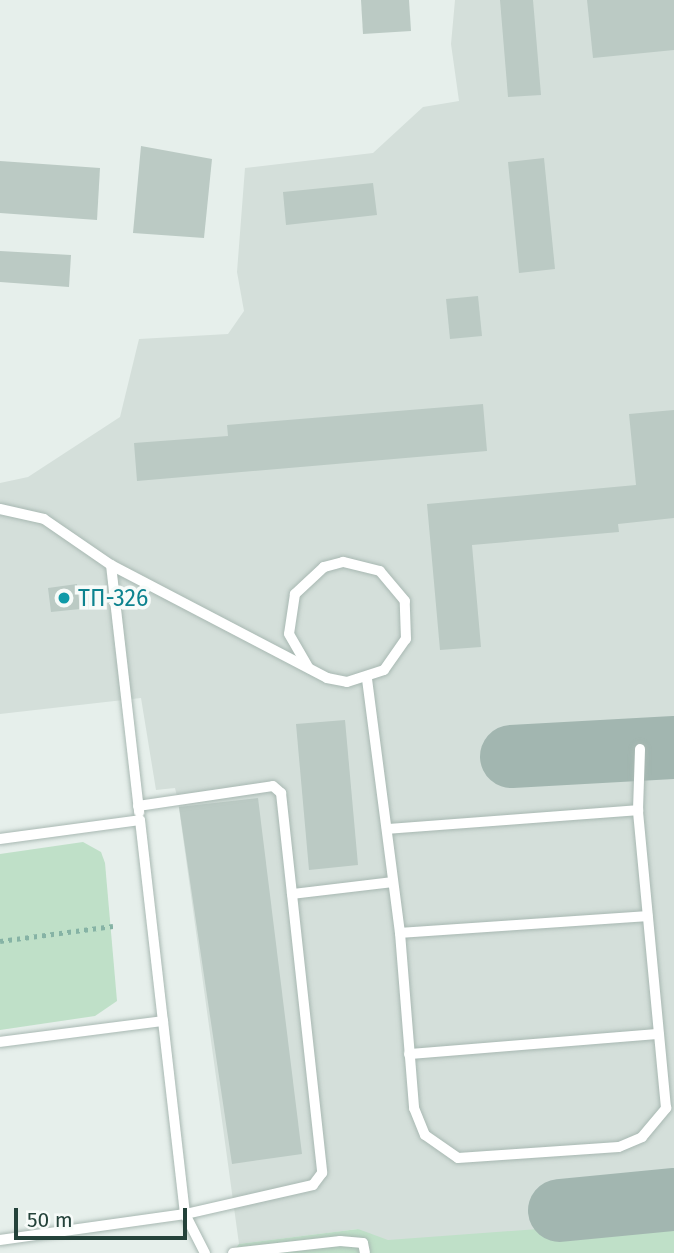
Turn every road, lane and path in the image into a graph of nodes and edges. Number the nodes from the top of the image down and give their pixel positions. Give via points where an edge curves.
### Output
1 (0, 509) edge
2 (111, 565) junction
3 (309, 668) junction
4 (367, 679) junction
5 (640, 749) dead end
6 (138, 806) junction
7 (638, 810) junction
8 (140, 820) junction
9 (387, 829) junction
10 (0, 839) edge
11 (392, 882) junction
12 (292, 894) junction
13 (647, 916) junction
14 (113, 926) dead end
15 (400, 933) junction
16 (0, 941) edge
17 (163, 1021) junction
18 (658, 1034) junction
19 (0, 1042) edge
20 (409, 1054) junction
21 (185, 1214) junction
22 (0, 1240) edge
23 (205, 1253) edge
24 (233, 1253) edge
25 (365, 1253) edge

1 - 2 lane via 44,519
2 - 3 lane
2 - 6 lane
3 - 4 lane via 327,678
3 - 4 lane via 289,634 295,594 324,567 362,563 395,584 408,620 398,657
4 - 9 lane
5 - 7 lane
6 - 8 lane
6 - 12 lane via 278,789
7 - 9 lane
7 - 13 lane
8 - 10 lane
8 - 17 lane
9 - 11 lane
11 - 12 lane
11 - 15 lane
12 - 21 lane via 320,1181
13 - 15 lane
13 - 18 lane
14 - 16 path
15 - 20 lane
17 - 19 lane
17 - 21 lane
18 - 20 lane
18 - 20 lane via 666,1108 642,1137 619,1147 458,1158 440,1150 425,1135 414,1108
21 - 22 lane
21 - 23 lane
24 - 25 lane via 340,1241 363,1243

